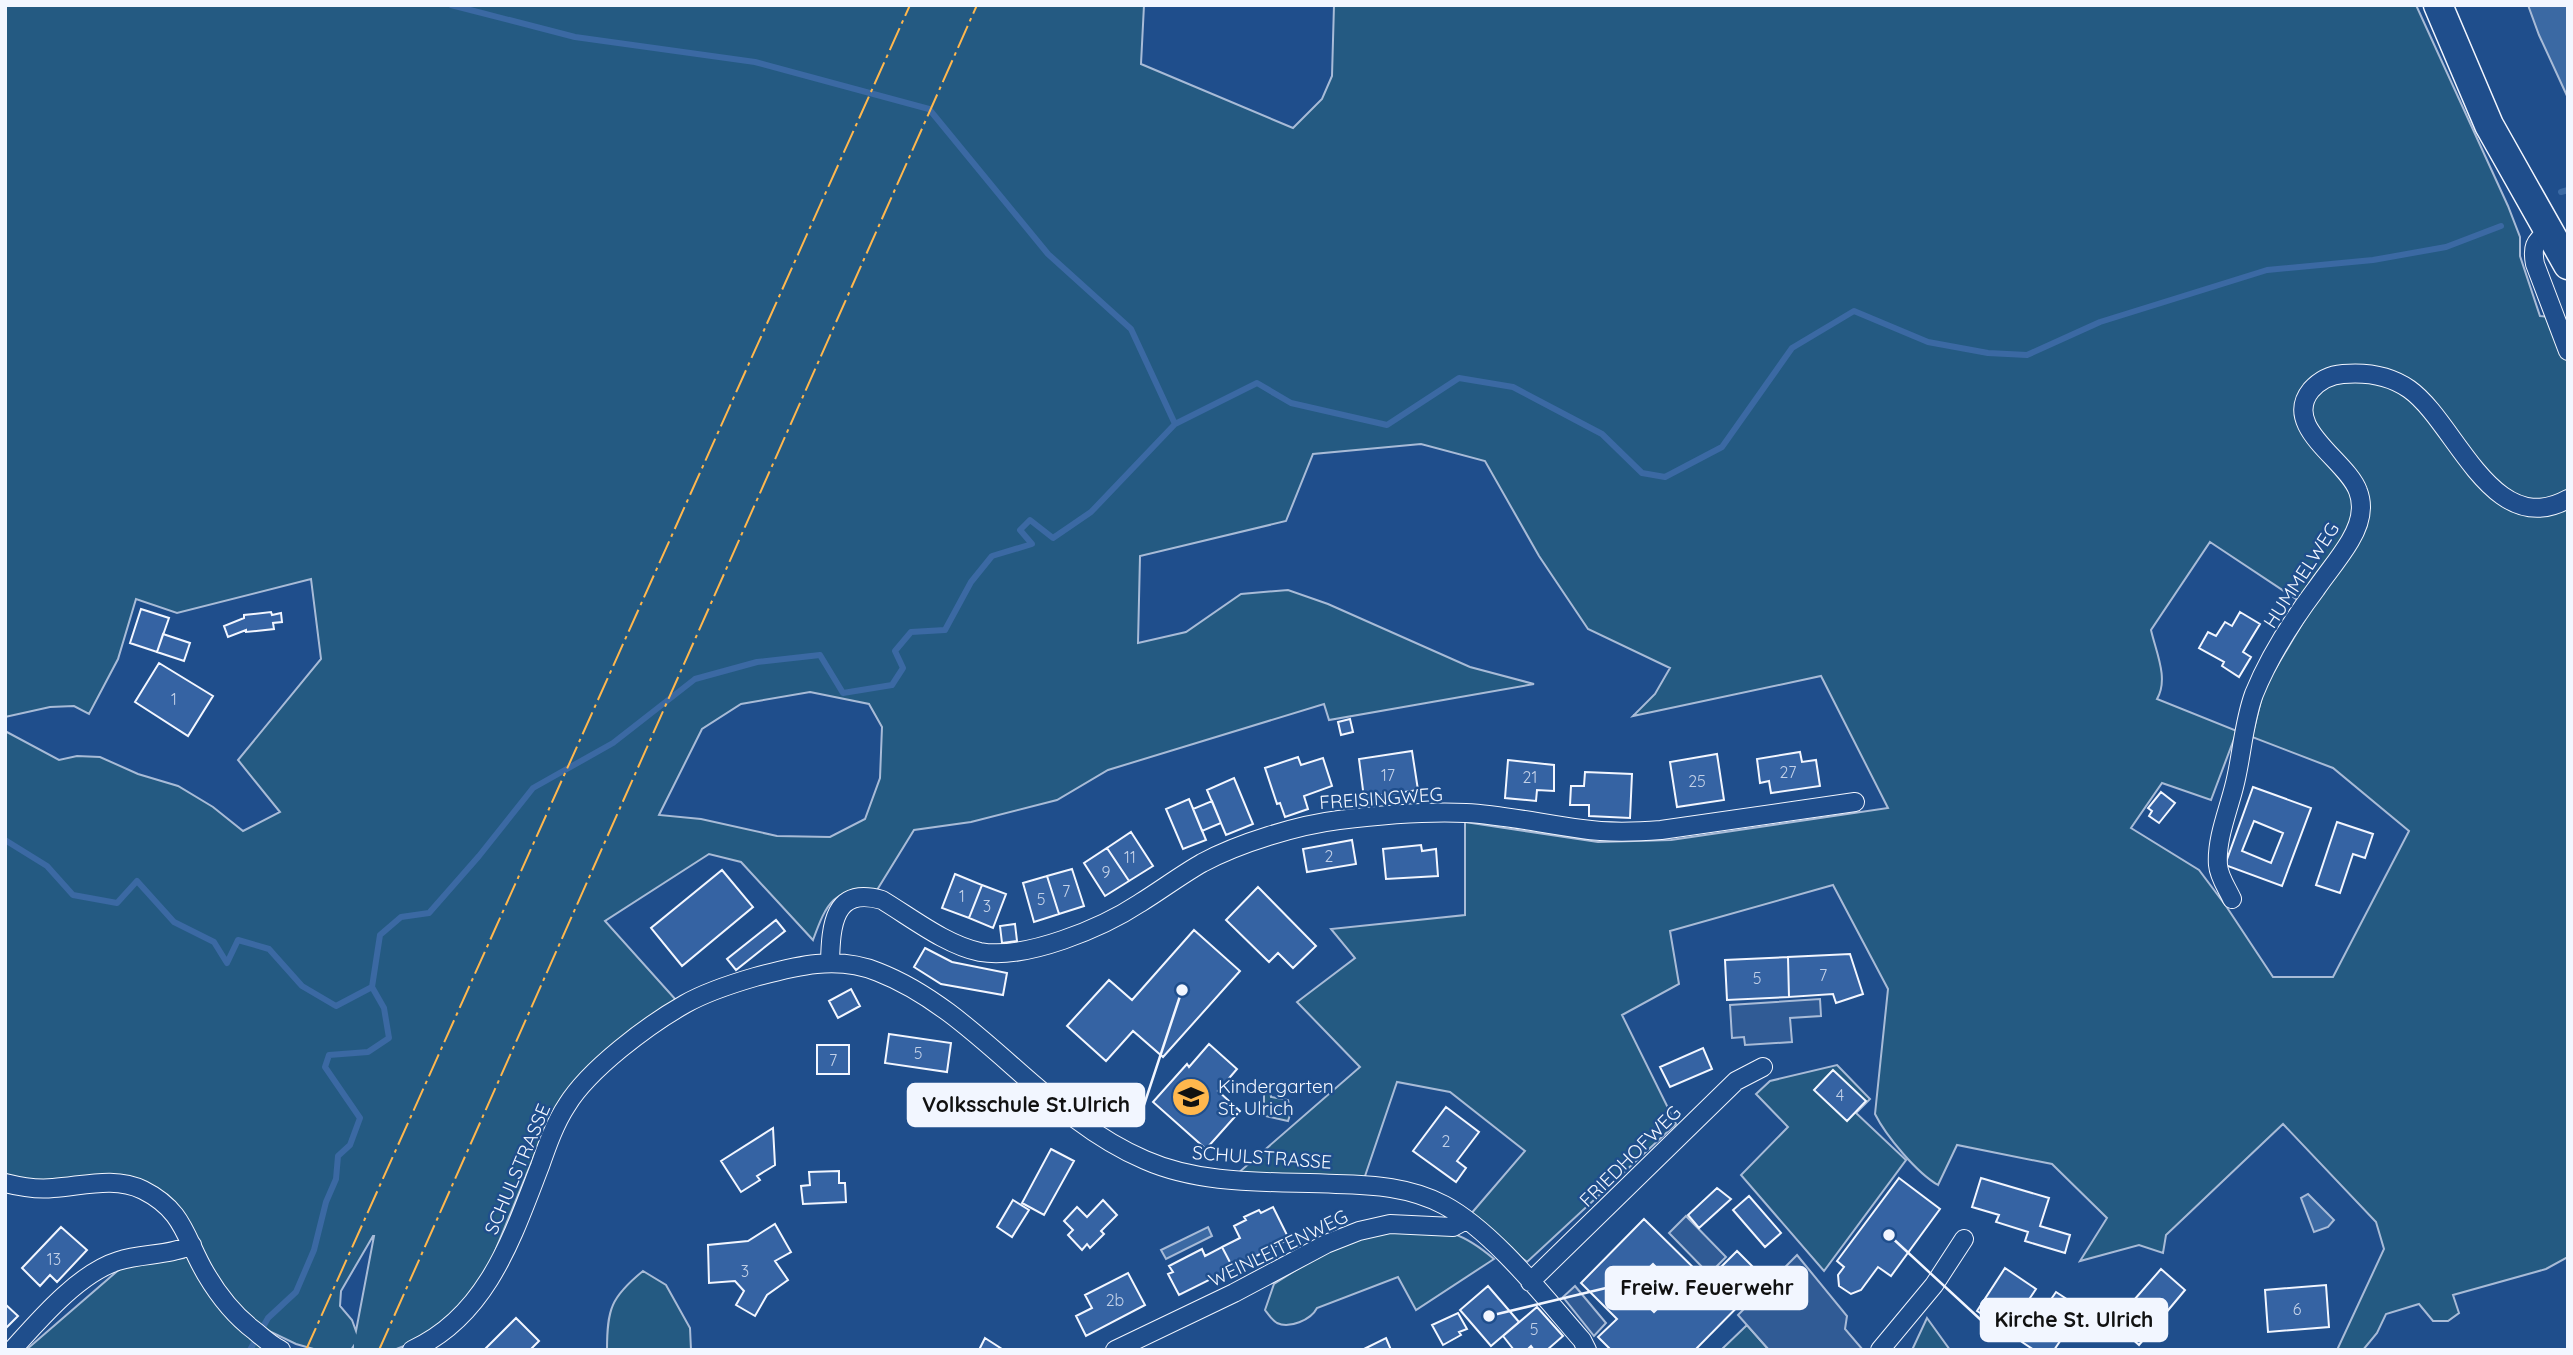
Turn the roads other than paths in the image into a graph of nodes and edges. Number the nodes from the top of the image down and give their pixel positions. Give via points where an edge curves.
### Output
1 (2438, 5) edge
2 (2548, 232) junction
3 (2568, 265) edge
4 (2568, 352) edge
5 (2568, 499) edge
6 (1855, 802) dead end
7 (2232, 899) dead end
8 (830, 962) junction
9 (1763, 1067) dead end
10 (5, 1183) edge
11 (1466, 1220) junction
12 (1964, 1239) dead end
13 (192, 1245) junction
14 (1530, 1282) junction
15 (279, 1349) edge
16 (12, 1350) edge
17 (412, 1350) edge
18 (1115, 1350) edge
19 (1587, 1350) edge
20 (1880, 1350) edge

1 - 2 main road via 2489,125
2 - 3 main road
2 - 4 street via 2535,242 2535,264
5 - 7 street, HUMMELWEG via 2527,507 2496,492 2422,400 2392,380 2339,374 2317,384 2304,404 2307,426 2351,475 2361,500 2361,515 2348,544 2294,620 2248,711 2240,767 2218,851 2218,867
6 - 8 street, FREISINGWEG via 1630,832 1465,813 1324,822 1223,853 1140,904 1071,937 1038,947 979,952 882,900 857,897 836,914
8 - 11 street, SCHULSTRASSE via 880,972 913,990 1082,1125 1145,1161 1212,1178 1386,1186 1419,1193
8 - 17 street, SCHULSTRASSE via 774,972 692,1001 624,1047 592,1076 567,1104 492,1277 474,1304 449,1328
9 - 14 street, FRIEDHOFWEG via 1736,1081
10 - 13 street via 27,1188 109,1183 135,1187 161,1201 176,1216
11 - 14 street, SCHULSTRASSE via 1500,1248
11 - 18 street, WEINLEITENWEG via 1453,1227 1390,1224 1359,1231
12 - 20 street via 1934,1285
13 - 15 street via 221,1296 245,1323
13 - 16 street via 102,1266
14 - 19 street, SCHULSTRASSE

